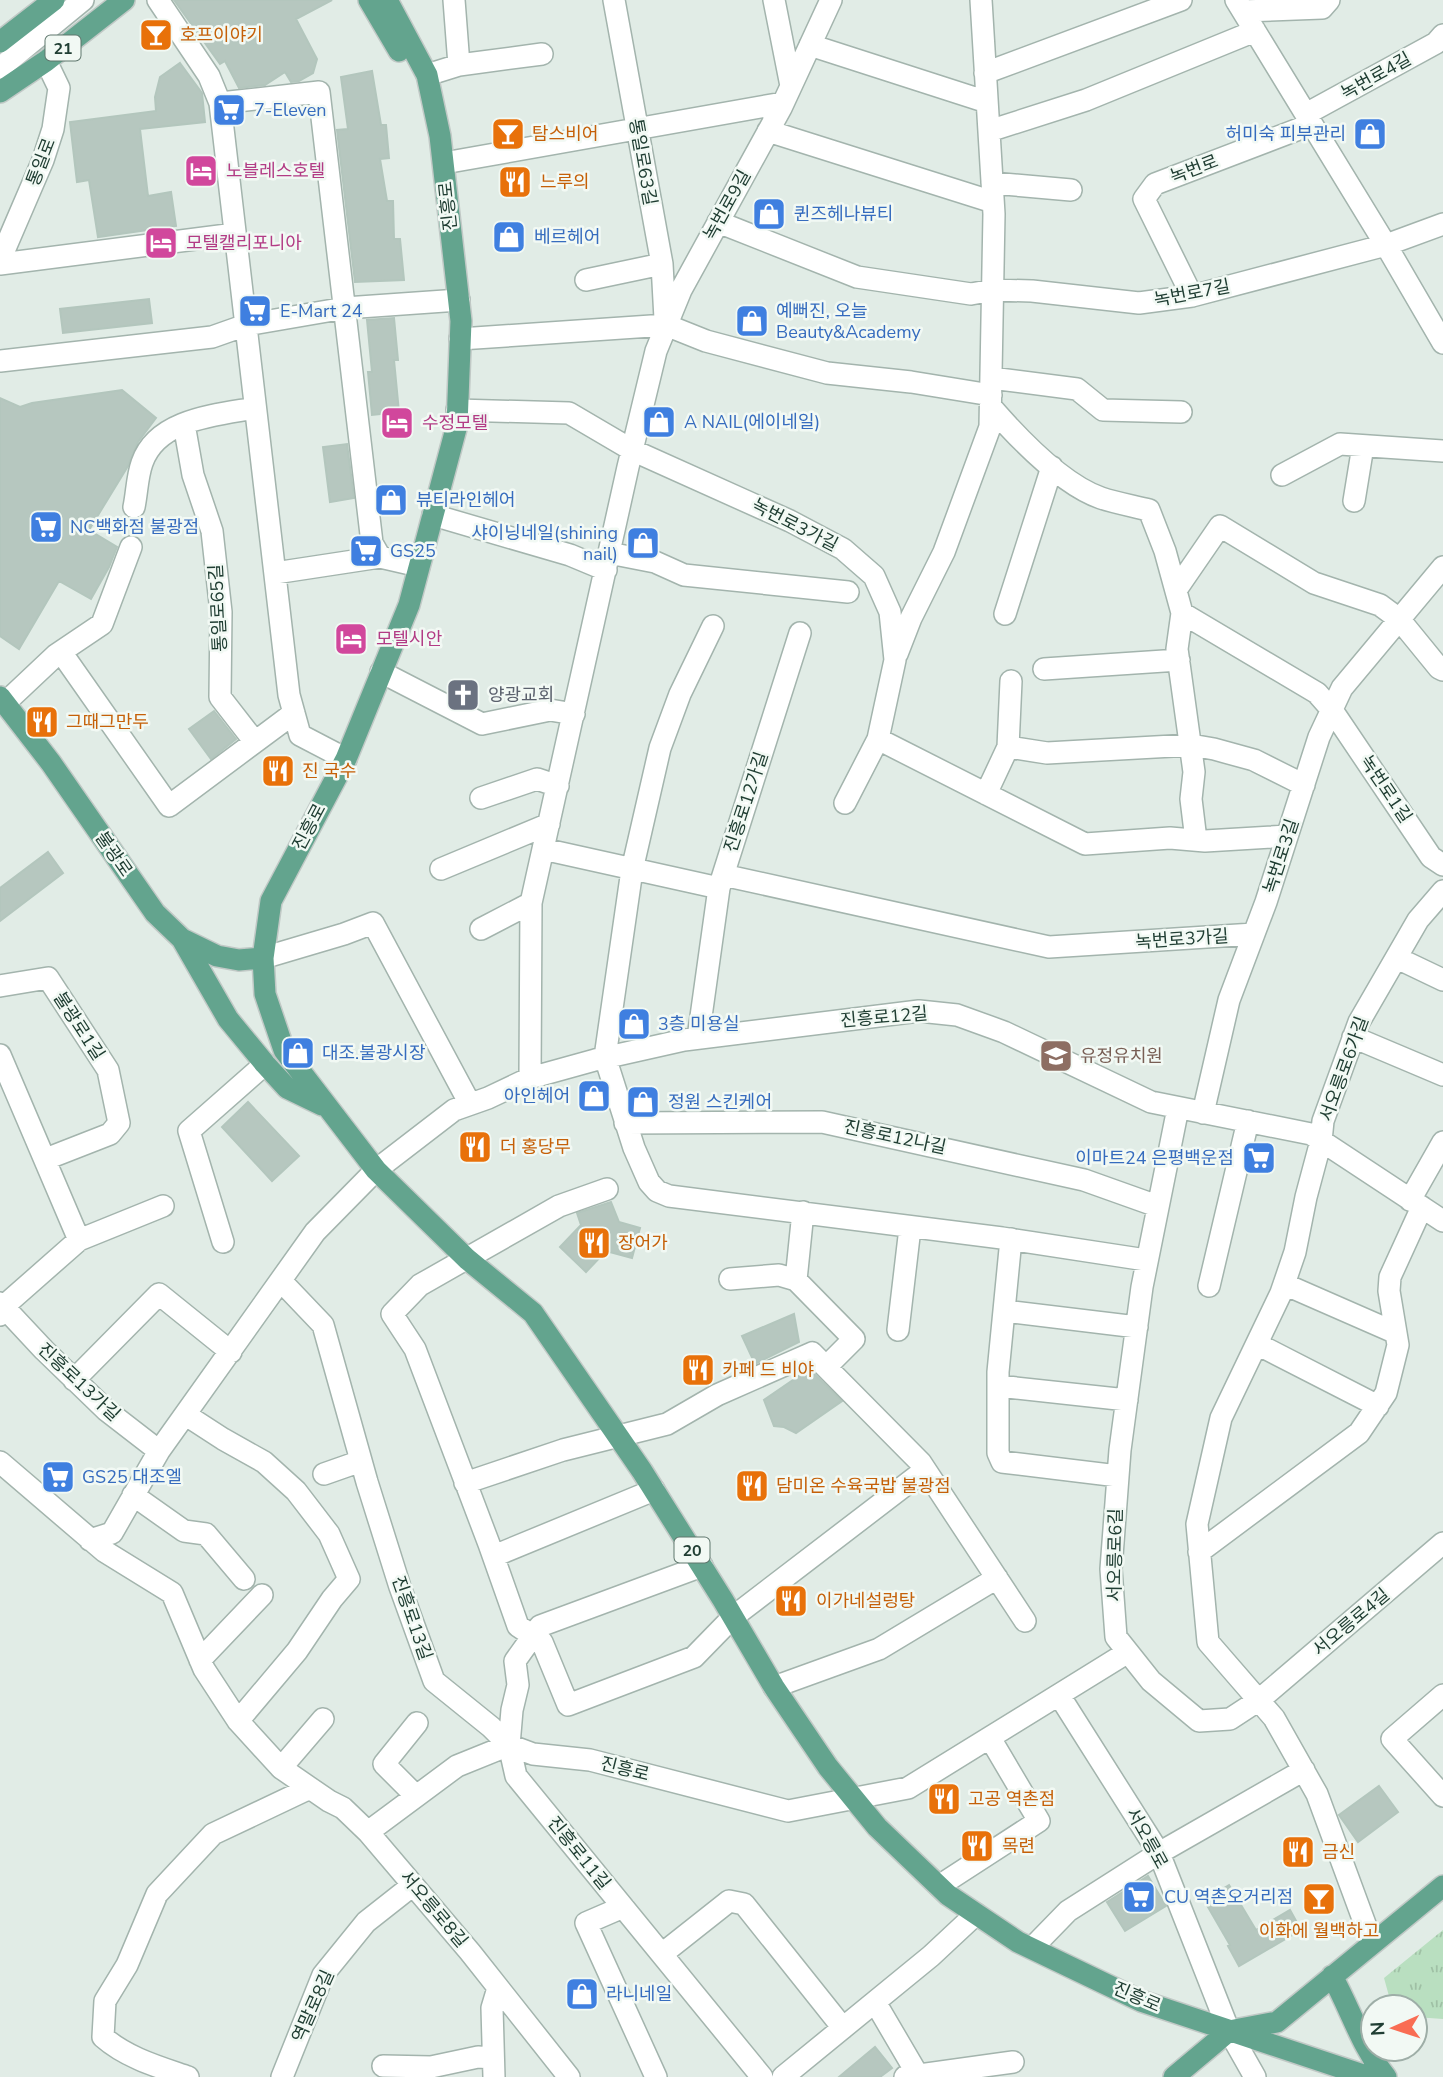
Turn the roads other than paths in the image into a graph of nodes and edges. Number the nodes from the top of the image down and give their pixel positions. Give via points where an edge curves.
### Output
1 (54, 0) edge
2 (83, 0) edge
3 (124, 0) edge
4 (158, 0) edge
5 (369, 0) edge
6 (387, 0) edge
7 (454, 0) edge
8 (614, 0) edge
9 (774, 0) edge
10 (831, 0) edge
11 (981, 0) edge
12 (1181, 0) edge
13 (1329, 0) edge
14 (1239, 5) edge
15 (1255, 31) junction
16 (1443, 35) edge
17 (0, 42) edge
18 (810, 45) junction
19 (542, 54) dead end
20 (47, 61) junction
21 (459, 65) junction
22 (0, 68) edge
23 (985, 73) junction
24 (427, 75) junction
25 (0, 92) edge
26 (787, 95) junction
27 (987, 102) junction
28 (220, 103) junction
29 (1309, 119) junction
30 (637, 130) junction
31 (768, 131) junction
32 (989, 131) junction
33 (444, 163) junction
34 (1071, 190) dead end
35 (992, 192) junction
36 (718, 222) junction
37 (1443, 224) edge
38 (235, 234) junction
39 (1386, 245) junction
40 (0, 262) edge
41 (662, 264) junction
42 (586, 280) dead end
43 (993, 290) junction
44 (1192, 296) junction
45 (459, 300) junction
46 (345, 308) junction
47 (246, 325) junction
48 (666, 325) junction
49 (460, 339) junction
50 (1443, 343) edge
51 (0, 360) edge
52 (991, 393) junction
53 (255, 408) junction
54 (457, 410) junction
55 (1181, 412) dead end
56 (184, 424) junction
57 (1363, 446) junction
58 (632, 450) junction
59 (1443, 451) edge
60 (1052, 467) junction
61 (1282, 475) dead end
62 (1354, 501) dead end
63 (134, 507) dead end
64 (433, 515) junction
65 (131, 547) dead end
66 (380, 557) junction
67 (608, 562) junction
68 (419, 566) junction
69 (1443, 567) edge
70 (275, 573) junction
71 (1176, 590) junction
72 (848, 592) dead end
73 (1182, 612) junction
74 (1005, 614) dead end
75 (1399, 619) junction
76 (713, 626) dead end
77 (800, 633) dead end
78 (61, 652) junction
79 (895, 660) junction
80 (1179, 660) junction
81 (1442, 667) edge
82 (1044, 669) dead end
83 (381, 672) junction
84 (1011, 681) dead end
85 (2, 701) edge
86 (1332, 709) junction
87 (294, 713) junction
88 (574, 714) junction
89 (878, 739) junction
90 (255, 742) junction
91 (1191, 745) junction
92 (1008, 747) junction
93 (346, 759) junction
94 (1304, 785) junction
95 (558, 786) junction
96 (986, 794) junction
97 (481, 798) dead end
98 (845, 803) dead end
99 (549, 824) junction
100 (1287, 836) junction
101 (1196, 840) junction
102 (543, 849) junction
103 (1443, 865) edge
104 (441, 869) dead end
105 (632, 870) junction
106 (721, 881) junction
107 (1443, 891) edge
108 (531, 903) junction
109 (481, 929) dead end
110 (1254, 934) junction
111 (182, 939) junction
112 (262, 958) junction
113 (1396, 958) junction
114 (1443, 980) edge
115 (0, 986) edge
116 (1353, 1037) junction
117 (698, 1038) junction
118 (0, 1055) edge
119 (605, 1057) junction
120 (265, 1064) junction
121 (1443, 1075) edge
122 (530, 1078) junction
123 (470, 1104) junction
124 (327, 1107) junction
125 (1178, 1108) junction
126 (1203, 1113) junction
127 (1248, 1121) junction
128 (625, 1123) junction
129 (1321, 1141) junction
130 (1443, 1142) edge
131 (46, 1159) junction
132 (376, 1170) junction
133 (607, 1189) dead end
134 (1416, 1204) junction
135 (163, 1206) dead end
136 (1157, 1206) junction
137 (803, 1212) junction
138 (1443, 1220) edge
139 (910, 1228) junction
140 (1011, 1239) junction
141 (79, 1240) junction
142 (223, 1242) dead end
143 (467, 1259) junction
144 (1146, 1260) junction
145 (730, 1279) dead end
146 (796, 1280) junction
147 (281, 1281) junction
148 (1284, 1284) junction
149 (1209, 1286) dead end
150 (1, 1308) edge
151 (1004, 1311) junction
152 (1137, 1327) junction
153 (898, 1330) dead end
154 (1396, 1333) junction
155 (1257, 1344) junction
156 (231, 1352) junction
157 (826, 1367) junction
158 (74, 1380) junction
159 (998, 1386) junction
160 (1127, 1401) junction
161 (1378, 1406) junction
162 (186, 1415) junction
163 (618, 1437) junction
164 (159, 1451) junction
165 (361, 1461) junction
166 (0, 1462) edge
167 (925, 1470) junction
168 (324, 1474) dead end
169 (1118, 1476) junction
170 (465, 1483) junction
171 (654, 1490) junction
172 (133, 1496) junction
173 (90, 1540) junction
174 (1443, 1543) edge
175 (1199, 1552) junction
176 (494, 1556) junction
177 (702, 1566) junction
178 (997, 1578) junction
179 (244, 1579) dead end
180 (262, 1595) dead end
181 (733, 1617) junction
182 (1025, 1621) dead end
183 (532, 1636) junction
184 (1128, 1652) junction
185 (200, 1660) junction
186 (774, 1687) junction
187 (1059, 1695) junction
188 (1443, 1695) edge
189 (1259, 1700) junction
190 (323, 1719) dead end
191 (238, 1721) junction
192 (418, 1723) dead end
193 (990, 1738) junction
194 (509, 1745) junction
195 (281, 1768) junction
196 (1304, 1770) junction
197 (310, 1788) junction
198 (416, 1796) junction
199 (1443, 1796) edge
200 (853, 1800) junction
201 (368, 1832) junction
202 (1159, 1853) junction
203 (413, 1885) junction
204 (939, 1886) junction
205 (1443, 1886) edge
206 (623, 1907) junction
207 (976, 1914) junction
208 (1372, 1943) junction
209 (1032, 1948) junction
210 (662, 1954) junction
211 (1332, 1976) junction
212 (498, 1988) junction
213 (875, 2001) junction
214 (843, 2028) junction
215 (1229, 2031) junction
216 (1013, 2062) dead end
217 (383, 2066) dead end
218 (494, 2068) edge
219 (188, 2077) edge
220 (282, 2077) edge
221 (569, 2077) edge
222 (656, 2077) edge
223 (762, 2077) edge
224 (783, 2077) edge
225 (914, 2077) edge
226 (1174, 2077) edge
227 (1255, 2077) edge
228 (1368, 2077) edge
229 (1386, 2077) edge

1 - 17 main road, 21
2 - 22 street
3 - 20 main road, 21
4 - 28 street via 209,76
5 - 24 main road via 403,57
6 - 24 main road, 진흥로 / 20
7 - 21 street
8 - 30 street, 통일로63길
9 - 26 street
10 - 18 street, 녹번로9길
11 - 23 street
12 - 23 street
13 - 14 street via 1322,8
14 - 15 street
15 - 29 street
15 - 32 street via 1086,100
16 - 29 street, 녹번로4길
18 - 26 street, 녹번로9길
18 - 27 street
19 - 21 street
20 - 25 main road, 21
20 - 40 street, 통일로 via 58,88 53,129
21 - 24 street
23 - 27 street
24 - 33 main road, 진흥로 / 20
26 - 30 street
26 - 31 street, 녹번로9길
27 - 32 street
28 - 38 street
28 - 46 street via 319,92
29 - 39 street
29 - 44 street, 녹번로 via 1155,184 1144,199
30 - 33 street
30 - 41 street, 통일로63길
31 - 35 street
31 - 36 street, 녹번로9길
32 - 35 street
33 - 45 main road, 진흥로 / 20
34 - 35 street
35 - 43 street
36 - 43 street, 녹번로7길 via 857,276 971,294
36 - 48 street, 녹번로9길
37 - 39 street, 녹번로7길
38 - 40 street
38 - 47 street
39 - 44 street, 녹번로7길
39 - 50 street
41 - 42 street
41 - 48 street, 통일로63길
43 - 44 street, 녹번로7길 via 1139,303
43 - 52 street
45 - 46 street
45 - 49 main road, 진흥로 / 20
46 - 47 street
46 - 66 street via 372,544
47 - 51 street via 212,337
47 - 53 street
48 - 49 street
48 - 52 street via 706,341 827,373
48 - 58 street
49 - 54 main road, 진흥로 / 20
52 - 55 street via 1077,389 1103,410
52 - 60 street via 1013,432
52 - 79 street via 990,427 944,552
53 - 56 street
53 - 70 street
54 - 58 street, 녹번로3가길 via 569,413
54 - 64 main road, 진흥로 / 20
56 - 63 street via 156,439 142,463
56 - 90 street, 통일로65길 via 193,475 212,531 222,612 220,697
57 - 59 street
57 - 61 street via 1340,444
57 - 62 street
58 - 67 street
58 - 79 street, 녹번로3가길 via 790,520 843,549 874,576 890,612
60 - 71 street via 1099,498 1149,510
60 - 74 street
64 - 67 street
64 - 68 main road, 진흥로 / 20
65 - 78 street via 102,624
66 - 68 street
66 - 70 street
67 - 72 street via 655,562 684,575
67 - 88 street
68 - 83 main road, 진흥로 / 20 via 410,605
69 - 75 street, 녹번로3길
70 - 87 street
71 - 73 street
71 - 75 street via 1220,526 1314,583 1380,605
73 - 80 street
73 - 86 street via 1317,693
75 - 81 street
75 - 86 street, 녹번로3길 via 1342,688
76 - 105 street via 660,748
77 - 106 street, 진흥로12가길
78 - 85 street
78 - 90 street via 169,806
79 - 89 street, 녹번로3가길
80 - 82 street
80 - 91 street
83 - 88 street via 482,724 550,710
83 - 93 main road, 진흥로 / 20
84 - 92 street
85 - 111 main road, 불광로 via 51,763 155,914
86 - 94 street, 녹번로3길
86 - 103 street, 녹번로1길 via 1431,857
87 - 90 street
87 - 93 street via 300,735
88 - 95 street
89 - 96 street
89 - 98 street, 녹번로3가길
91 - 92 street via 1047,753
91 - 94 street via 1254,760
91 - 101 street
92 - 96 street
93 - 112 main road, 진흥로 / 20 via 271,901
94 - 100 street, 녹번로3길
95 - 97 street via 537,779
95 - 99 street
96 - 101 street via 1085,844
99 - 102 street
99 - 104 street
100 - 101 street
100 - 110 street, 녹번로3길
102 - 105 street
102 - 108 street
105 - 106 street
105 - 119 street
106 - 110 street, 녹번로3가길 via 822,897 1049,947
106 - 117 street
107 - 113 street, 서오릉로6가길 via 1418,920
108 - 109 street
108 - 122 street
110 - 126 street, 녹번로3길 via 1229,1000
111 - 112 main road, 불광로 via 216,956
111 - 120 main road via 228,1020
112 - 123 street via 373,923
112 - 124 main road, 진흥로 / 20 via 265,995 284,1050
113 - 114 street
113 - 116 street, 서오릉로6가길
115 - 131 street, 불광로1길 via 48,978 108,1070 119,1123 110,1134
116 - 121 street
116 - 129 street, 서오릉로6가길 via 1323,1121
117 - 119 street, 진흥로12길
117 - 125 street, 진흥로12길 via 919,1010 957,1015 1004,1032 1151,1102
118 - 131 street
119 - 122 street, 진흥로12길
119 - 128 street
120 - 124 main road via 287,1088
120 - 142 street via 189,1131
122 - 123 street, 진흥로12길
123 - 132 street, 진흥로12길 via 454,1110
124 - 132 main road, 진흥로 / 20
125 - 126 street
125 - 136 street, 서오릉로6길
126 - 127 street
127 - 129 street via 1311,1134
127 - 149 street
128 - 136 street, 진흥로12나길 via 822,1122 1084,1180
128 - 137 street via 657,1191
129 - 134 street
129 - 148 street, 서오릉로6가길
130 - 134 street
131 - 141 street
132 - 143 main road, 진흥로 / 20
132 - 147 street via 314,1232
133 - 143 street via 559,1206
134 - 138 street
134 - 154 street via 1390,1277
135 - 141 street, 진흥로13가길
136 - 144 street, 서오릉로6길
137 - 139 street
137 - 146 street
139 - 140 street
139 - 153 street
140 - 144 street
140 - 151 street
141 - 150 street, 진흥로13가길
143 - 163 main road, 진흥로 / 20 via 533,1313
143 - 170 street via 420,1284 392,1314 415,1349
144 - 152 street, 서오릉로6길
145 - 146 street via 779,1276
146 - 157 street via 854,1339
147 - 156 street
147 - 165 street, 진흥로13길 via 323,1325
148 - 154 street
148 - 155 street, 서오릉로6가길
150 - 158 street, 진흥로13가길
151 - 152 street
151 - 159 street
152 - 160 street, 서오릉로6길
154 - 161 street via 1398,1345 1386,1393
155 - 161 street
155 - 175 street, 서오릉로6가길 via 1221,1418 1197,1524
156 - 158 street via 159,1294
156 - 162 street
157 - 163 street via 813,1353 717,1395 667,1424
157 - 167 street
158 - 164 street, 진흥로13가길
159 - 160 street
159 - 169 street via 1002,1462
160 - 169 street, 서오릉로6길
161 - 175 street via 1359,1433
162 - 164 street
162 - 191 street via 264,1462 296,1491 329,1534 349,1579
163 - 170 street
163 - 171 main road, 진흥로 / 20
164 - 172 street
165 - 168 street
165 - 194 street, 진흥로13길 via 434,1681
166 - 173 street, 서오릉로8길
167 - 178 street
167 - 181 street
169 - 184 street, 서오릉로6길 via 1111,1569 1116,1637
170 - 176 street
171 - 176 street
171 - 177 main road, 진흥로 / 20
172 - 173 street via 112,1533
172 - 179 street via 184,1531 206,1534
173 - 185 street, 서오릉로8길 via 172,1593
174 - 189 street, 서오릉로4길
175 - 189 street, 서오릉로6가길 via 1208,1642
176 - 183 street via 518,1626
177 - 181 main road, 진흥로 / 20
177 - 183 street via 540,1626
178 - 182 street
178 - 186 street via 879,1649
180 - 185 street
181 - 183 street via 694,1657 568,1705 542,1642
181 - 186 main road, 진흥로 / 20
183 - 194 street via 515,1661 518,1685
184 - 187 street, 진흥로
184 - 189 street, 서오릉로6길 via 1151,1681 1199,1721 1230,1720
185 - 191 street, 서오릉로8길
186 - 200 main road, 진흥로 / 20
187 - 193 street, 진흥로
187 - 202 street, 서오릉로
188 - 199 street via 1392,1739
189 - 196 street
190 - 195 street
191 - 195 street, 서오릉로8길
192 - 198 street via 384,1764
193 - 200 street, 진흥로 via 908,1788
193 - 204 street via 1039,1821
194 - 198 street via 457,1766
194 - 200 street, 진흥로 via 533,1754 590,1760 788,1811
194 - 206 street, 진흥로11길 via 516,1776
195 - 197 street, 서오릉로8길
196 - 202 street
196 - 208 street
197 - 201 street, 서오릉로8길 via 343,1808
197 - 219 street via 213,1834 156,1894 127,1965 105,2001 103,2037 145,2063
198 - 201 street
200 - 204 main road, 진흥로 / 20
201 - 203 street, 서오릉로8길
202 - 209 street via 1068,1912
202 - 215 street, 서오릉로
203 - 212 street, 서오릉로8길
203 - 220 street, 역말로8길 via 366,1922 323,1975
204 - 207 main road, 진흥로 / 20
205 - 208 main road
206 - 210 street, 진흥로11길
206 - 222 street via 586,1923
207 - 209 main road, 진흥로 / 20
207 - 213 street
208 - 211 main road
209 - 215 main road, 진흥로 / 20 via 1141,2001
210 - 214 street via 729,1901 744,1904
210 - 223 street, 진흥로11길
211 - 215 main road via 1277,2022
211 - 229 main road via 1358,2034
212 - 218 street via 492,2008
212 - 221 street, 서오릉로8길
213 - 214 street
213 - 225 street
214 - 224 street
215 - 226 main road
215 - 227 street
215 - 228 main road, 진흥로
216 - 225 street
217 - 218 street via 430,2067 478,2057

